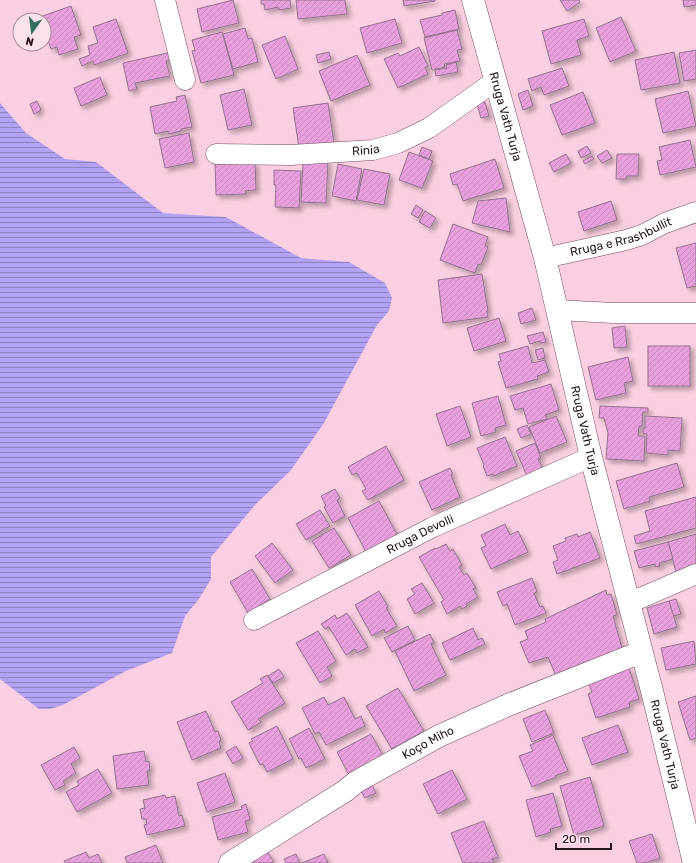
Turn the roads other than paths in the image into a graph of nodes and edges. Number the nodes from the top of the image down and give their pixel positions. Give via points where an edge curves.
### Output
1 (165, 0) edge
2 (473, 0) edge
3 (185, 80) dead end
4 (496, 81) junction
5 (216, 154) dead end
6 (696, 212) edge
7 (545, 258) junction
8 (557, 310) junction
9 (696, 313) edge
10 (591, 457) junction
11 (696, 574) edge
12 (629, 603) junction
13 (254, 620) dead end
14 (641, 652) junction
15 (230, 863) edge
16 (694, 863) edge

1 - 3 street
2 - 4 street, Rruga Vath Turja
4 - 5 street, Rinia via 429,128 398,143 373,150 291,155
4 - 7 street, Rruga Vath Turja
6 - 7 street, Rruga e Rrashbullit via 626,240
7 - 8 street, Rruga Vath Turja
8 - 9 street
8 - 10 street, Rruga Vath Turja
10 - 12 street, Rruga Vath Turja
10 - 13 street, Rruga Devolli via 433,527
11 - 12 street
12 - 14 street, Rruga Vath Turja
14 - 15 street, Koço Miho via 438,736 356,782
14 - 16 street, Rruga Vath Turja

